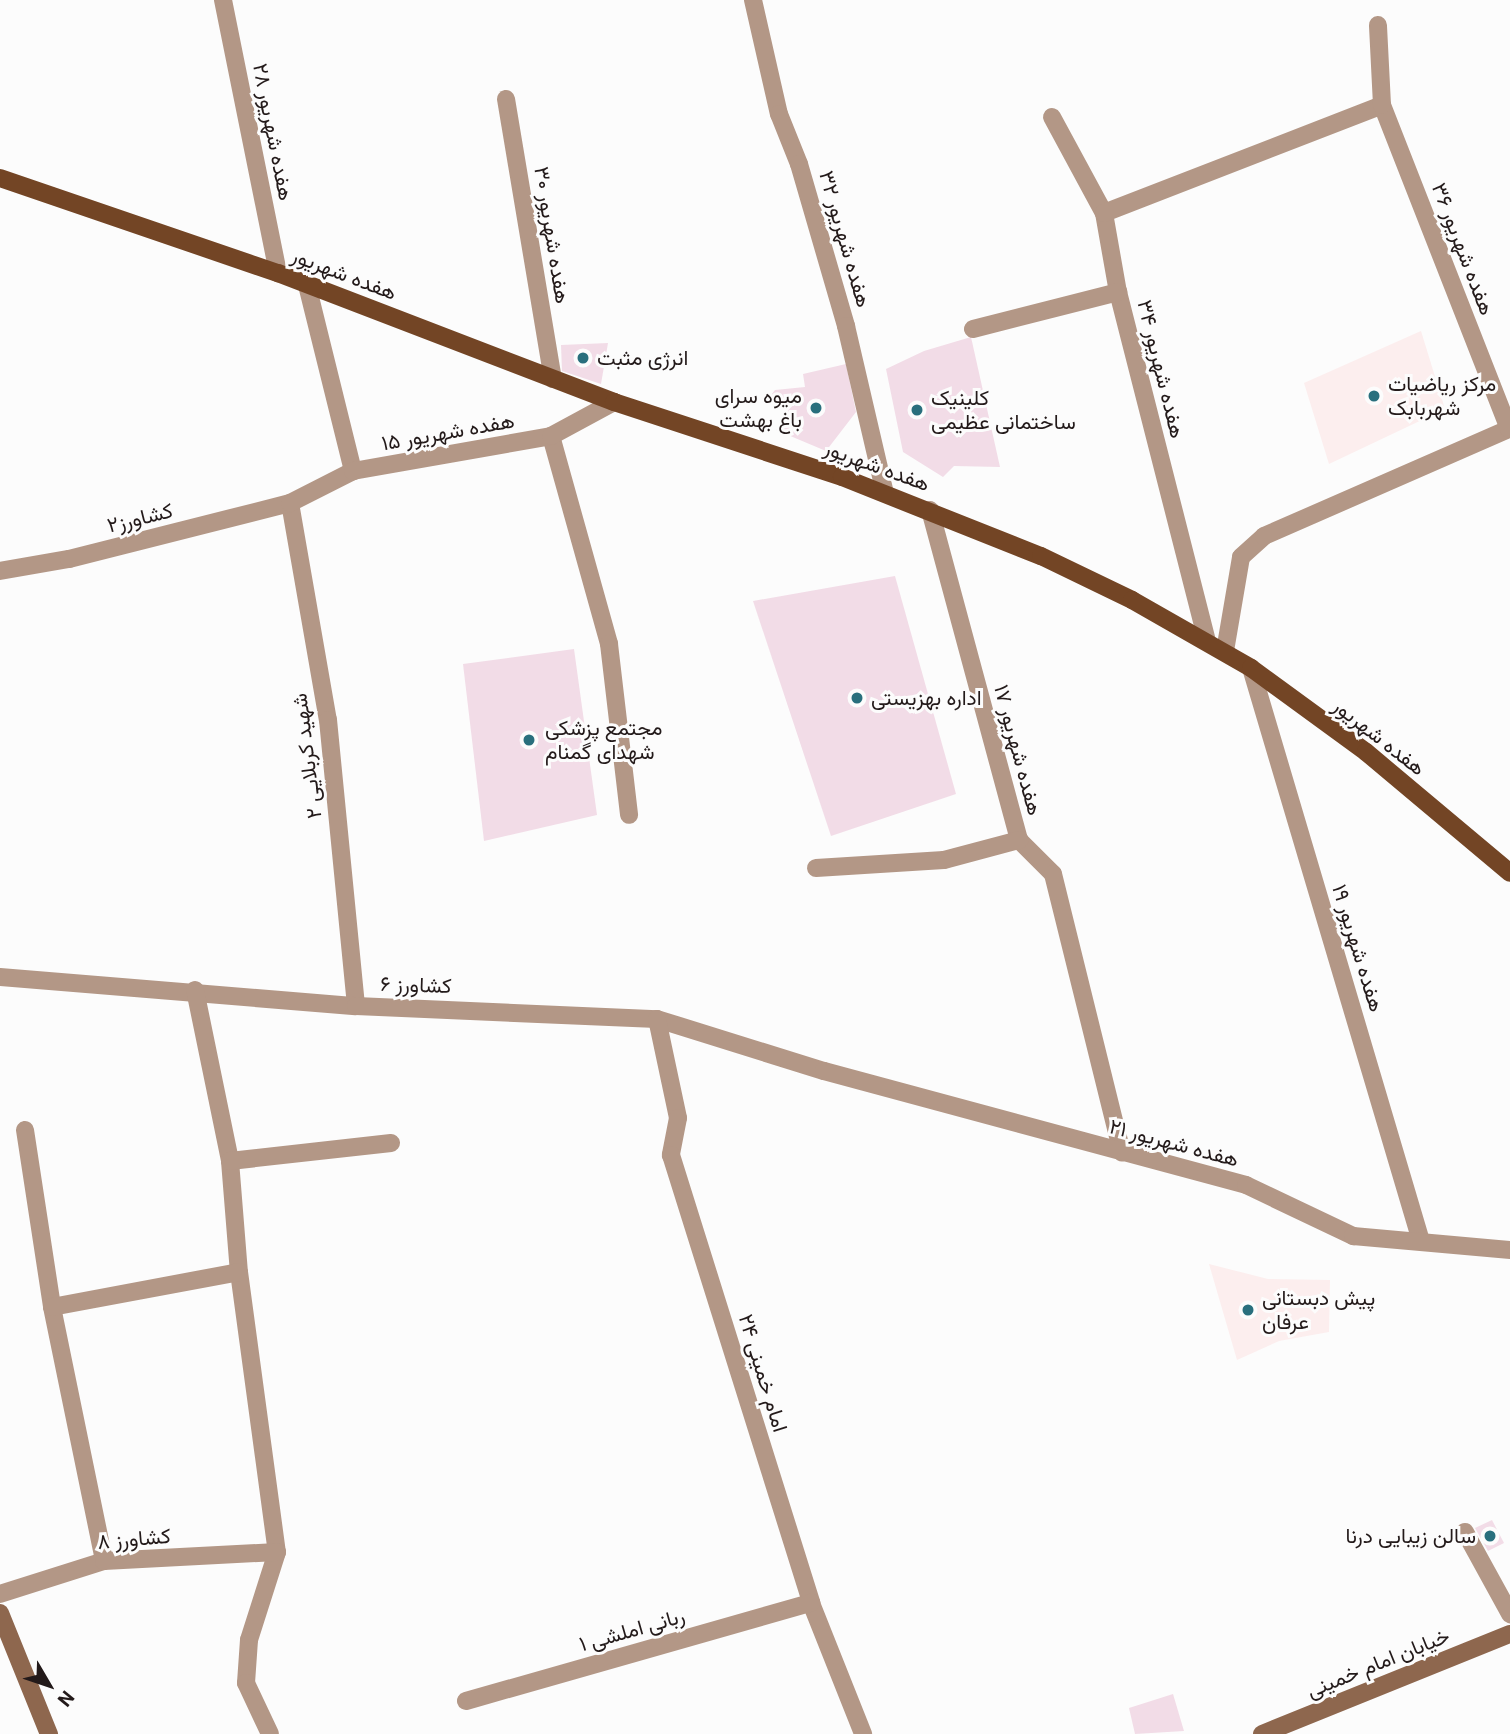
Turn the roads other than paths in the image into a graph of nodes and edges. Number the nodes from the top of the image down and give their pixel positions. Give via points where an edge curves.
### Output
1 (223, 0) edge
2 (753, 0) edge
3 (1377, 25) dead end
4 (506, 99) dead end
5 (1382, 105) junction
6 (1052, 117) dead end
7 (0, 178) edge
8 (1104, 213) junction
9 (278, 273) junction
10 (307, 285) junction
11 (1118, 292) junction
12 (973, 328) dead end
13 (553, 379) junction
14 (614, 402) junction
15 (551, 436) junction
16 (354, 471) junction
17 (885, 493) junction
18 (290, 503) junction
19 (930, 510) junction
20 (0, 571) edge
21 (1207, 640) junction
22 (1225, 651) junction
23 (1251, 668) junction
24 (629, 815) dead end
25 (1019, 840) junction
26 (816, 868) dead end
27 (1510, 873) edge
28 (0, 976) edge
29 (195, 990) junction
30 (356, 1006) junction
31 (657, 1019) junction
32 (824, 1071) joint
33 (25, 1130) dead end
34 (391, 1143) dead end
35 (1122, 1153) junction
36 (230, 1160) junction
37 (1421, 1241) junction
38 (1510, 1250) edge
39 (239, 1272) junction
40 (52, 1307) junction
41 (1465, 1532) dead end
42 (277, 1552) junction
43 (104, 1561) junction
44 (0, 1594) edge
45 (811, 1603) junction
46 (0, 1613) edge
47 (1510, 1614) edge
48 (1510, 1634) edge
49 (466, 1700) dead end
50 (49, 1734) edge
51 (270, 1734) edge
52 (863, 1734) edge
53 (1262, 1734) edge

1 - 9 street, هفده شهریور ۲۸
2 - 17 street, هفده شهریور ۳۲ via 779,114 799,164 846,326
3 - 5 street, هفده شهریور ۳۶
4 - 13 street, هفده شهریور ۳۰
5 - 8 street
5 - 22 street, هفده شهریور ۳۶ via 1509,429 1264,536 1241,556
6 - 8 street, هفده شهریور ۳۴
7 - 9 main road, هفده شهریور
8 - 11 street, هفده شهریور ۳۴
9 - 10 main road, هفده شهریور
10 - 13 main road, هفده شهریور
10 - 16 street
11 - 12 street
11 - 21 street, هفده شهریور ۳۴
13 - 14 main road, هفده شهریور
14 - 15 street, هفده شهریور ۱۵
14 - 17 main road, هفده شهریور
15 - 16 street, هفده شهریور ۱۵
15 - 24 street via 608,643
16 - 18 street, هفده شهریور ۱۵
17 - 19 main road, هفده شهریور
18 - 20 street, کشاورز۲ via 69,559
18 - 30 street, شهید کربلایی ۲ via 328,720
19 - 21 main road, هفده شهریور via 1041,556
19 - 25 street, هفده شهریور ۱۷
21 - 22 main road, هفده شهریور
22 - 23 main road, هفده شهریور
23 - 27 main road, هفده شهریور via 1366,752
23 - 37 street, هفده شهریور ۱۹
25 - 26 street via 944,860
25 - 35 street, هفده شهریور ۱۷ via 1053,874
28 - 29 street, کشاورز ۶
29 - 30 street, کشاورز ۶
29 - 36 street
30 - 31 street, کشاورز ۶
31 - 32 street, کشاورز ۶
31 - 45 street, امام خمینی ۲۴ via 678,1118 671,1155
32 - 35 street, هفده شهریور ۲۱
33 - 40 street
34 - 36 street
35 - 37 street, هفده شهریور ۲۱ via 1246,1185 1353,1236
36 - 39 street
37 - 38 street, هفده شهریور ۲۱
39 - 40 street
39 - 42 street
40 - 43 street
41 - 47 street
42 - 43 street, کشاورز ۸
42 - 51 street via 249,1640 246,1683
43 - 44 street, کشاورز ۸
45 - 49 street, ربانی املشی ۱
45 - 52 street, امام خمینی ۲۴
46 - 50 main road
48 - 53 main road, خیابان امام خمینی

